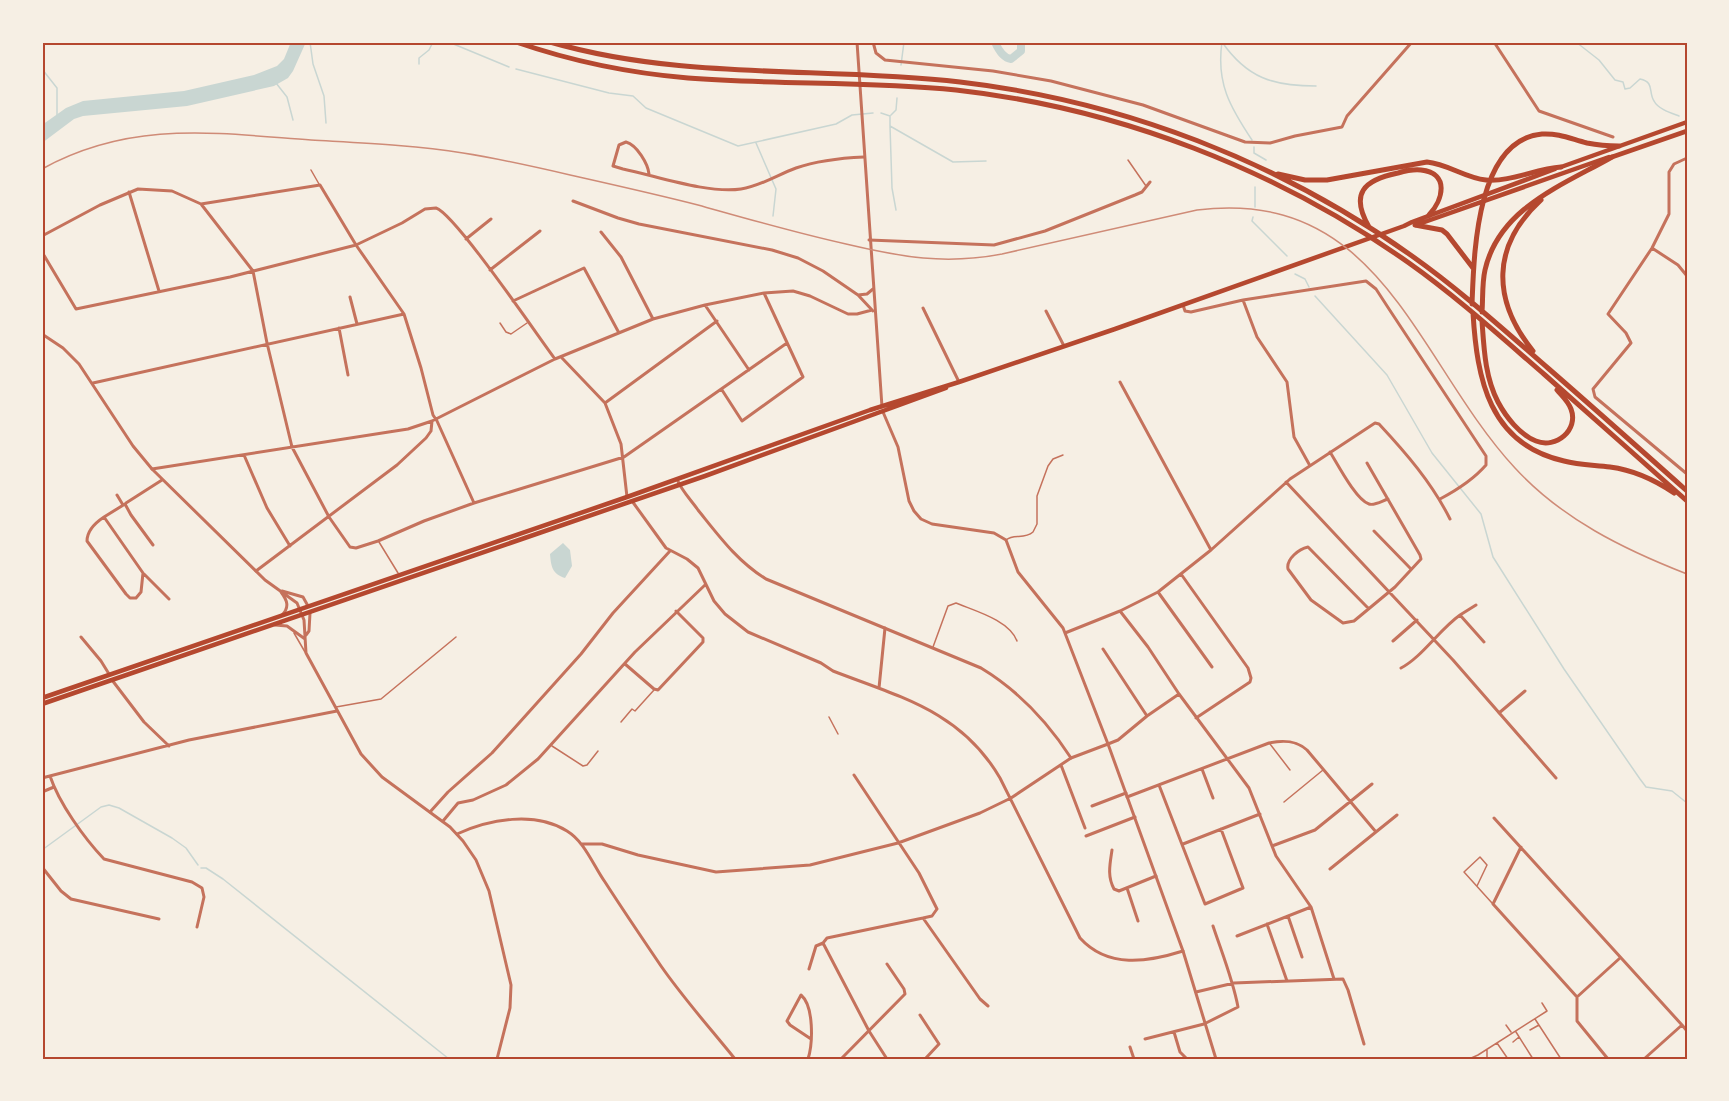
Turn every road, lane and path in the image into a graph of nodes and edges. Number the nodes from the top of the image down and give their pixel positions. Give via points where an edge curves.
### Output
1 (516, 42) edge
2 (550, 42) edge
3 (857, 42) edge
4 (873, 42) edge
5 (1412, 42) edge
6 (1494, 42) edge
7 (1687, 122) edge
8 (1687, 131) edge
9 (1613, 137) dead end
10 (1619, 146) junction
11 (864, 157) junction
12 (1612, 157) junction
13 (1687, 158) edge
14 (1128, 160) dead end
15 (1561, 167) junction
16 (311, 170) dead end
17 (1268, 171) junction
18 (649, 174) junction
19 (1150, 182) dead end
20 (320, 185) junction
21 (1146, 187) junction
22 (129, 192) junction
23 (1545, 195) junction
24 (573, 201) dead end
25 (201, 204) junction
26 (1429, 215) junction
27 (491, 219) dead end
28 (1415, 225) junction
29 (1404, 226) junction
30 (1370, 228) junction
31 (540, 231) dead end
32 (601, 232) dead end
33 (42, 236) edge
34 (466, 239) junction
35 (869, 240) junction
36 (356, 245) junction
37 (1652, 248) junction
38 (42, 252) edge
39 (1473, 269) junction
40 (490, 270) junction
41 (253, 271) junction
42 (1687, 276) edge
43 (873, 289) junction
44 (159, 291) junction
45 (764, 293) junction
46 (858, 295) junction
47 (350, 297) dead end
48 (1244, 300) junction
49 (513, 301) junction
50 (705, 305) junction
51 (1182, 305) junction
52 (923, 308) dead end
53 (873, 311) junction
54 (1047, 311) dead end
55 (404, 314) junction
56 (653, 319) junction
57 (717, 321) junction
58 (528, 322) junction
59 (500, 324) dead end
60 (357, 325) junction
61 (339, 328) junction
62 (619, 333) junction
63 (42, 335) edge
64 (787, 342) junction
65 (267, 343) junction
66 (1064, 346) junction
67 (561, 358) junction
68 (555, 359) junction
69 (1543, 364) junction
70 (748, 370) junction
71 (1542, 373) junction
72 (348, 375) dead end
73 (959, 382) junction
74 (1120, 382) dead end
75 (93, 383) junction
76 (721, 390) junction
77 (605, 403) junction
78 (882, 409) junction
79 (434, 420) junction
80 (292, 447) junction
81 (1330, 452) junction
82 (244, 455) junction
83 (1063, 455) dead end
84 (624, 457) junction
85 (1367, 463) dead end
86 (1310, 465) junction
87 (152, 469) junction
88 (1687, 474) edge
89 (162, 480) junction
90 (678, 482) junction
91 (1286, 482) junction
92 (1687, 491) edge
93 (117, 495) dead end
94 (629, 499) junction
95 (1388, 499) junction
96 (1440, 499) junction
97 (1687, 501) edge
98 (474, 503) junction
99 (124, 504) junction
100 (104, 517) junction
101 (329, 517) junction
102 (1449, 519) dead end
103 (1374, 531) dead end
104 (1006, 540) junction
105 (378, 541) junction
106 (153, 545) dead end
107 (290, 546) junction
108 (1211, 550) junction
109 (670, 551) junction
110 (1411, 569) junction
111 (256, 571) junction
112 (143, 573) junction
113 (1181, 574) junction
114 (399, 576) junction
115 (705, 584) junction
116 (280, 590) junction
117 (1390, 591) junction
118 (1158, 592) junction
119 (169, 599) dead end
120 (1476, 605) dead end
121 (308, 606) junction
122 (1368, 608) junction
123 (300, 609) junction
124 (676, 611) junction
125 (1120, 611) junction
126 (310, 613) junction
127 (303, 615) junction
128 (1460, 615) junction
129 (281, 616) junction
130 (1417, 620) junction
131 (275, 625) junction
132 (885, 628) junction
133 (292, 629) junction
134 (1065, 633) junction
135 (81, 637) dead end
136 (305, 637) junction
137 (456, 637) dead end
138 (1432, 639) junction
139 (1017, 641) dead end
140 (1393, 641) dead end
141 (1484, 642) dead end
142 (933, 647) junction
143 (1103, 649) dead end
144 (306, 653) junction
145 (624, 663) junction
146 (1212, 668) dead end
147 (1401, 668) dead end
148 (111, 678) junction
149 (879, 688) junction
150 (654, 689) junction
151 (1525, 691) dead end
152 (1179, 694) junction
153 (42, 698) edge
154 (42, 704) edge
155 (336, 709) junction
156 (1499, 713) junction
157 (1146, 716) junction
158 (829, 717) dead end
159 (1196, 718) junction
160 (621, 722) dead end
161 (838, 734) dead end
162 (1269, 743) junction
163 (1108, 744) junction
164 (169, 746) junction
165 (551, 746) junction
166 (598, 751) dead end
167 (1071, 758) junction
168 (1228, 759) junction
169 (1061, 765) junction
170 (1202, 769) junction
171 (1290, 770) dead end
172 (1324, 770) junction
173 (854, 775) dead end
174 (50, 776) junction
175 (42, 778) edge
176 (1556, 778) dead end
177 (1372, 784) dead end
178 (1160, 785) junction
179 (54, 787) junction
180 (42, 792) edge
181 (1127, 795) junction
182 (1011, 798) junction
183 (1213, 798) dead end
184 (1284, 802) dead end
185 (1351, 802) junction
186 (1092, 806) dead end
187 (430, 812) junction
188 (1260, 814) junction
189 (1397, 815) dead end
190 (1135, 817) junction
191 (1494, 818) dead end
192 (443, 821) junction
193 (1085, 828) dead end
194 (1221, 829) junction
195 (1376, 832) junction
196 (457, 834) junction
197 (1086, 836) dead end
198 (898, 843) junction
199 (581, 844) junction
200 (1183, 844) junction
201 (1272, 846) junction
202 (1521, 847) junction
203 (1112, 850) dead end
204 (42, 867) edge
205 (1330, 868) dead end
206 (1156, 876) junction
207 (1477, 886) junction
208 (1127, 888) junction
209 (1493, 904) junction
210 (1311, 907) junction
211 (1288, 916) junction
212 (923, 918) junction
213 (159, 919) dead end
214 (1138, 921) dead end
215 (1266, 924) junction
216 (1213, 926) dead end
217 (197, 927) dead end
218 (1237, 936) dead end
219 (823, 943) junction
220 (1184, 951) junction
221 (1302, 957) dead end
222 (1620, 957) junction
223 (887, 964) dead end
224 (809, 969) dead end
225 (1334, 980) junction
226 (1287, 981) junction
227 (1234, 983) junction
228 (1196, 992) junction
229 (1577, 997) junction
230 (1542, 1003) dead end
231 (988, 1006) dead end
232 (920, 1015) dead end
233 (1535, 1018) junction
234 (1204, 1024) junction
235 (1539, 1025) junction
236 (1682, 1025) junction
237 (1506, 1026) dead end
238 (869, 1030) junction
239 (1530, 1030) dead end
240 (1516, 1031) junction
241 (1687, 1031) edge
242 (1174, 1032) junction
243 (1511, 1034) junction
244 (1520, 1037) junction
245 (811, 1039) junction
246 (1145, 1039) dead end
247 (1513, 1042) dead end
248 (1497, 1043) junction
249 (1364, 1044) dead end
250 (1130, 1047) dead end
251 (1487, 1049) junction
252 (497, 1059) edge
253 (735, 1059) edge
254 (808, 1059) edge
255 (841, 1059) edge
256 (887, 1059) edge
257 (925, 1059) edge
258 (1134, 1059) edge
259 (1187, 1059) edge
260 (1216, 1059) edge
261 (1445, 1059) edge
262 (1465, 1059) edge
263 (1487, 1059) edge
264 (1508, 1059) edge
265 (1533, 1059) edge
266 (1561, 1059) edge
267 (1608, 1059) edge
268 (1644, 1059) edge

1 - 71 highway via 593,64 677,77 909,86 991,95 1144,130 1239,167 1336,216 1445,291
2 - 17 highway via 607,56 676,66 914,77 1015,89 1154,124
3 - 11 street
4 - 5 street via 880,58 993,70 1051,81 1143,105 1245,142 1261,144 1342,127 1347,116
6 - 9 street via 1539,111
7 - 10 main road
8 - 12 main road
10 - 15 main road
10 - 39 highway via 1590,144 1562,135 1537,135 1514,145 1491,177
11 - 18 street via 816,161 742,189 705,188
11 - 35 street
12 - 23 highway
12 - 28 main road
13 - 37 street via 1674,164 1669,172 1669,214
14 - 21 lane
15 - 17 highway via 1494,180 1474,178 1427,162 1315,181
15 - 26 main road
16 - 20 lane
17 - 30 highway
18 - 18 street via 613,166 621,143 630,143
19 - 21 street
20 - 25 street
20 - 36 street
21 - 35 street via 1078,219 994,245
22 - 25 street via 164,190
22 - 33 street
22 - 44 street
23 - 69 highway via 1517,228 1506,251 1503,271 1503,291 1511,318
23 - 71 highway via 1523,208 1499,236 1487,262 1483,289 1484,344 1491,384 1503,409 1526,436 1548,443 1565,435 1572,418 1567,402
24 - 46 street via 639,224 791,255
25 - 41 street
26 - 29 main road
26 - 30 highway via 1441,196 1436,178 1420,170 1390,174 1371,181 1362,193 1360,206
27 - 34 street
28 - 29 main road
28 - 39 highway via 1442,230
29 - 51 main road
30 - 69 highway via 1444,280
31 - 40 street
32 - 56 street via 621,257
34 - 36 street via 443,210 432,208
34 - 40 street
35 - 43 street
36 - 41 street
36 - 55 street
37 - 42 street
37 - 88 street via 1608,314 1631,343 1595,385 1593,393
38 - 44 street via 76,309
39 - 97 highway via 1478,365 1488,399 1508,429 1539,452 1564,462 1635,473
40 - 49 street
41 - 44 street
41 - 65 street
43 - 46 street
43 - 53 street
45 - 50 street
45 - 53 street via 793,291 848,314
45 - 64 street
46 - 53 street
47 - 60 street
48 - 51 street via 1191,312
48 - 86 street via 1257,338 1287,382 1294,437
48 - 96 street via 1366,281 1376,289 1487,461 1462,487
49 - 58 street
49 - 62 street via 584,268
50 - 56 street
50 - 57 street
51 - 66 main road
52 - 73 street
53 - 78 street
54 - 66 street
55 - 60 street
55 - 79 street
56 - 62 street
57 - 70 street
57 - 77 street
58 - 59 lane via 511,334
58 - 68 street
60 - 61 street
61 - 65 street
61 - 72 street
62 - 67 street
63 - 75 street via 69,353
64 - 70 street
64 - 76 street via 803,377 795,384 742,421
65 - 75 street
65 - 80 street
66 - 73 main road
67 - 68 street
67 - 77 street
68 - 79 street
69 - 92 highway
70 - 76 street
71 - 97 highway
73 - 78 main road
74 - 108 street
75 - 87 street
76 - 84 street
77 - 84 street
78 - 90 main road
78 - 104 street via 898,447 909,501 917,515 932,524 994,533
79 - 80 street via 408,429
79 - 98 street
79 - 101 street via 426,438 397,465
80 - 82 street
80 - 101 street
81 - 86 street
81 - 95 street via 1365,501 1373,504
81 - 96 street via 1379,424 1413,460
82 - 87 street
82 - 107 street via 267,508
83 - 104 lane via 1047,466 1037,496 1034,532
84 - 94 street
84 - 98 street
85 - 95 street
86 - 91 street
87 - 89 street
89 - 99 street
89 - 111 street
90 - 94 main road
90 - 132 street via 727,547 750,569 783,587
91 - 108 street
91 - 117 street
93 - 99 street
94 - 109 street
94 - 114 main road
94 - 126 main road
95 - 110 street via 1420,555 1421,559
96 - 102 street
98 - 105 street
99 - 100 street
99 - 106 street
100 - 112 street
100 - 112 street via 92,528 87,541 129,597 139,596
101 - 105 street via 350,547
101 - 107 street
103 - 110 street
104 - 134 street via 1018,572
105 - 114 lane
107 - 111 street
108 - 113 street
109 - 115 street via 693,562
109 - 187 street via 492,753
110 - 117 street
111 - 116 street
112 - 119 street
113 - 118 street
113 - 159 street via 1248,668 1251,678
114 - 121 main road
115 - 124 street
115 - 149 street via 719,608 748,632
116 - 121 street via 303,597
116 - 123 street
116 - 129 street via 287,608
117 - 122 street
117 - 130 street
118 - 125 street
118 - 146 street
120 - 128 street
121 - 123 main road
121 - 126 street
122 - 122 street via 1308,547 1288,561 1288,569 1311,600 1343,623 1354,621
123 - 127 street
123 - 129 main road
124 - 145 street
124 - 150 street via 703,642 658,690
125 - 134 street
125 - 152 street
126 - 127 main road
126 - 136 street
127 - 131 main road
127 - 136 street
128 - 138 street
128 - 141 street
129 - 148 main road
130 - 138 street
130 - 140 street
131 - 133 street
131 - 148 main road
132 - 142 street
132 - 149 street
133 - 136 street
133 - 144 lane
134 - 163 street
135 - 148 street
136 - 144 street
137 - 155 lane via 381,699
138 - 147 street
138 - 156 street
139 - 142 lane via 1015,634 995,620 951,603
142 - 167 street via 1006,684 1038,714
143 - 157 street
144 - 155 street
145 - 150 street
145 - 165 street
148 - 153 main road
148 - 154 main road
148 - 164 street via 144,722
149 - 182 street via 932,711 960,729 987,758
150 - 160 lane
151 - 156 street
152 - 157 street
152 - 159 street
155 - 164 street
155 - 187 street via 374,770
156 - 176 street
157 - 163 street
158 - 161 lane
159 - 168 street
162 - 168 street
162 - 171 lane
162 - 172 street via 1297,743
163 - 167 street
163 - 181 street
164 - 174 street
165 - 166 lane via 583,766
165 - 192 street via 506,785 458,803
167 - 169 street
168 - 170 street
168 - 188 street via 1249,788
169 - 182 street
169 - 193 street
170 - 178 street
170 - 183 street
172 - 184 lane
172 - 185 street
173 - 198 street
174 - 175 street
174 - 179 street
177 - 185 street
178 - 181 street
178 - 200 street
179 - 180 street
179 - 217 street via 104,859 202,888 204,897
181 - 186 street
181 - 190 street
182 - 198 street
182 - 220 street via 1082,940 1106,956 1123,961
185 - 195 street
185 - 201 street via 1316,830
187 - 192 street
188 - 194 street
188 - 201 street
189 - 195 street
190 - 197 street
190 - 206 street
191 - 202 street
192 - 196 street
194 - 200 street
194 - 200 street via 1243,888 1205,904
195 - 205 street
196 - 199 street via 525,818 561,827
196 - 252 street via 487,884 511,985 510,1008
198 - 199 street via 810,865 726,872 602,844
198 - 212 street via 936,906 935,913
199 - 253 street via 671,980
201 - 210 street via 1278,861
202 - 209 street
202 - 222 street
203 - 208 street via 1110,883 1114,890
204 - 213 street via 67,897
206 - 208 street
206 - 220 street
207 - 207 lane via 1487,865 1480,857 1464,872
207 - 209 lane
208 - 214 street
209 - 229 street
210 - 211 street
210 - 225 street
211 - 215 street
211 - 221 street
212 - 219 street via 828,937
212 - 231 street
215 - 218 street
215 - 226 street
216 - 227 street
219 - 224 street via 816,946
219 - 238 street
220 - 228 street
222 - 229 street
222 - 236 street
223 - 238 street via 904,994
225 - 226 street
225 - 249 street via 1344,981
226 - 227 street
227 - 228 street
227 - 234 street via 1238,1007
228 - 234 street
229 - 267 street via 1577,1021
230 - 233 lane via 1547,1011
232 - 257 street via 939,1044
233 - 235 lane
233 - 240 lane
234 - 242 street
234 - 260 street
235 - 239 lane
235 - 266 lane
236 - 241 street
236 - 268 street
237 - 243 lane
238 - 255 street
238 - 256 street
240 - 243 lane
240 - 244 lane
242 - 246 street
242 - 259 street via 1180,1052
243 - 248 lane
244 - 247 lane
244 - 265 lane
245 - 245 street via 787,1021 801,995 810,1011
245 - 254 street
248 - 251 lane
248 - 264 lane
250 - 258 street
251 - 262 lane
251 - 263 lane
261 - 262 lane

